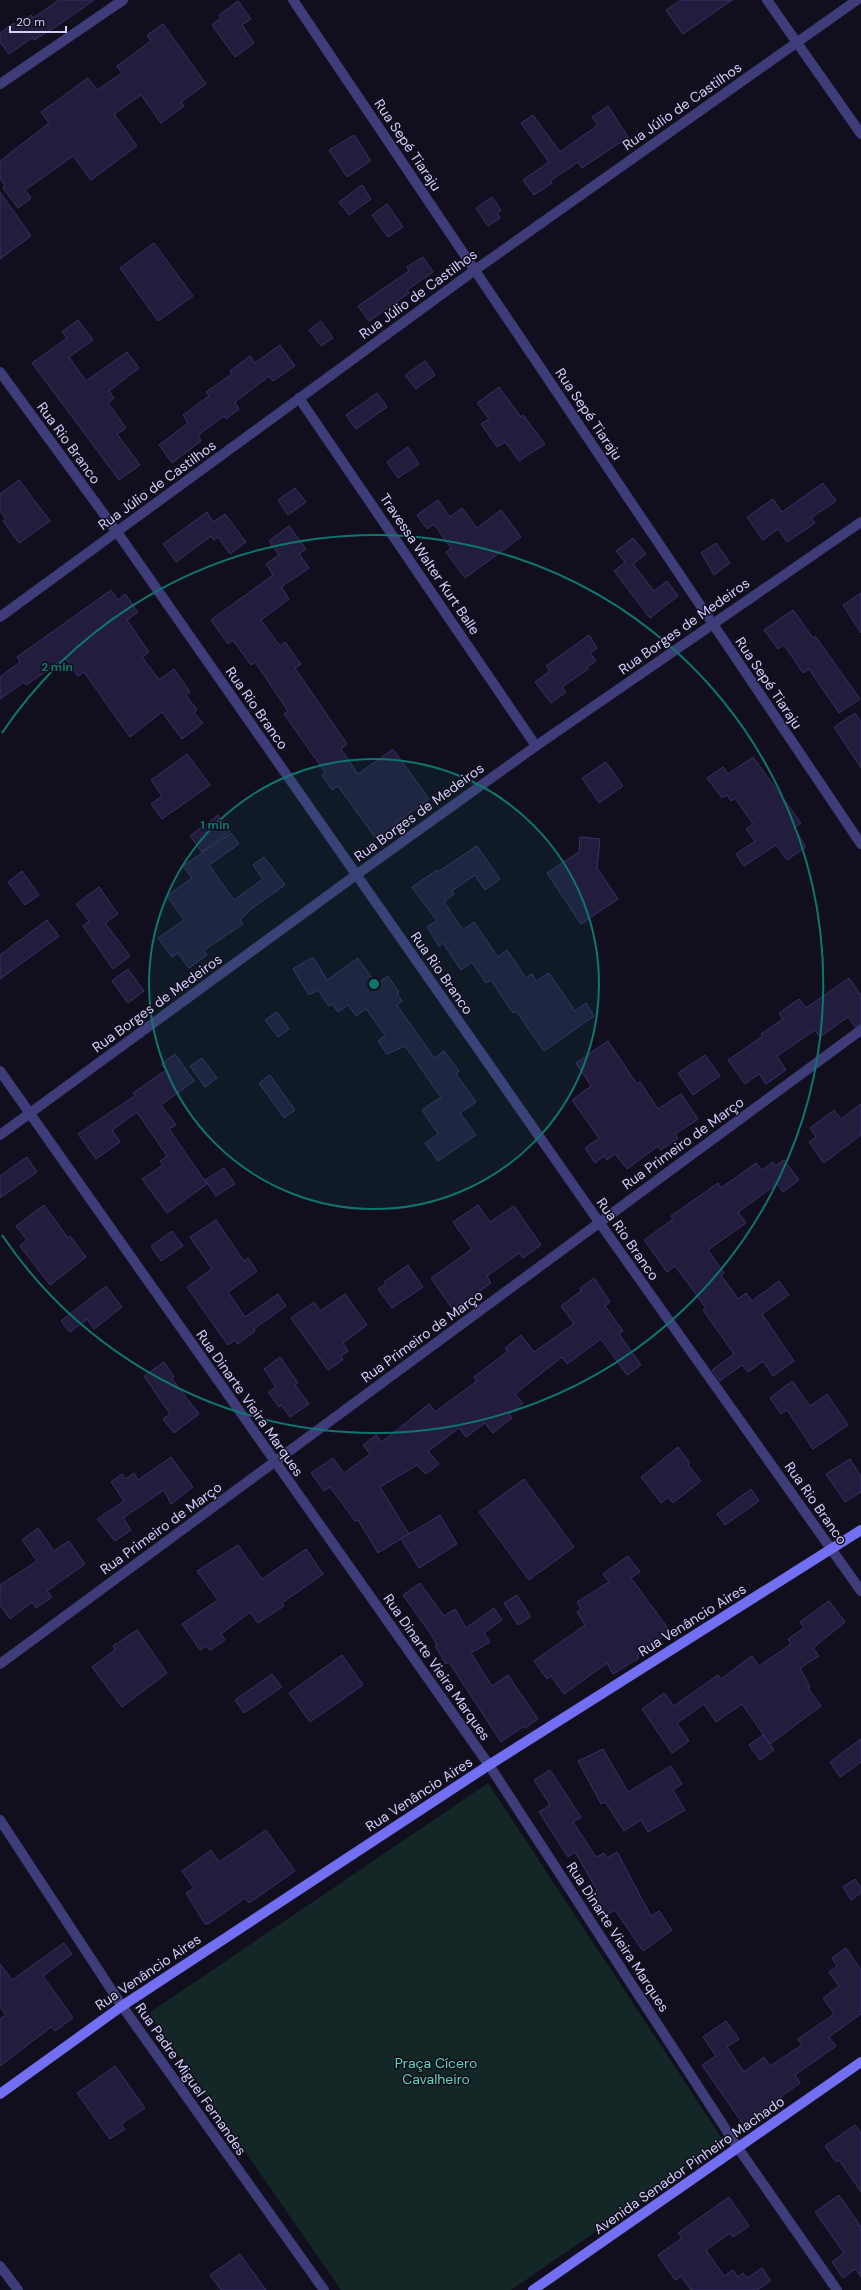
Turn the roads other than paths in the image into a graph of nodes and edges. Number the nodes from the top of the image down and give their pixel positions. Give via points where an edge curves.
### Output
1 (122, 0) edge
2 (293, 0) edge
3 (767, 0) edge
4 (857, 0) edge
5 (797, 41) junction
6 (0, 84) edge
7 (861, 134) edge
8 (475, 270) junction
9 (0, 372) edge
10 (299, 398) junction
11 (861, 522) edge
12 (116, 532) junction
13 (0, 617) edge
14 (712, 624) junction
15 (536, 746) junction
16 (861, 844) edge
17 (356, 874) junction
18 (861, 1030) edge
19 (0, 1071) edge
20 (30, 1113) junction
21 (0, 1135) edge
22 (599, 1222) junction
23 (275, 1462) junction
24 (861, 1530) edge
25 (831, 1548) junction
26 (861, 1591) edge
27 (0, 1664) edge
28 (489, 1765) junction
29 (0, 1820) edge
30 (122, 2006) junction
31 (861, 2062) edge
32 (0, 2094) edge
33 (738, 2148) junction
34 (0, 2266) edge
35 (18, 2290) edge
36 (324, 2290) edge
37 (533, 2290) edge
38 (837, 2290) edge

1 - 6 street
2 - 8 street, Rua Sepé Tiaraju
3 - 5 street
4 - 5 street, Rua Júlio de Castilhos
5 - 7 street
5 - 8 street, Rua Júlio de Castilhos
8 - 10 street, Rua Júlio de Castilhos
8 - 14 street, Rua Sepé Tiaraju
9 - 12 street, Rua Rio Branco
10 - 12 street, Rua Júlio de Castilhos
10 - 15 street, Travessa Walter Kurt Balle
11 - 14 street, Rua Borges de Medeiros
12 - 13 street, Rua Júlio de Castilhos
12 - 17 street, Rua Rio Branco
14 - 15 street, Rua Borges de Medeiros
14 - 16 street, Rua Sepé Tiaraju
15 - 17 street, Rua Borges de Medeiros
17 - 20 street, Rua Borges de Medeiros
17 - 22 street, Rua Rio Branco
18 - 22 street, Rua Primeiro de Março
19 - 20 street, Rua Dinarte Vieira Marques
20 - 21 street, Rua Borges de Medeiros
20 - 23 street, Rua Dinarte Vieira Marques
22 - 23 street, Rua Primeiro de Março
22 - 25 street, Rua Rio Branco
23 - 27 street, Rua Primeiro de Março
23 - 28 street, Rua Dinarte Vieira Marques
24 - 25 street, Rua Venâncio Aires
25 - 26 street, Rua Rio Branco
25 - 28 street, Rua Venâncio Aires
28 - 30 street, Rua Venâncio Aires
28 - 33 street, Rua Dinarte Vieira Marques
29 - 30 street, Rua Padre Miguel Fernandes
30 - 32 street, Rua Venâncio Aires
30 - 36 street, Rua Padre Miguel Fernandes
31 - 33 street, Avenida Senador Pinheiro Machado
33 - 37 street, Avenida Senador Pinheiro Machado
33 - 38 street, Rua Dinarte Vieira Marques
34 - 35 street

